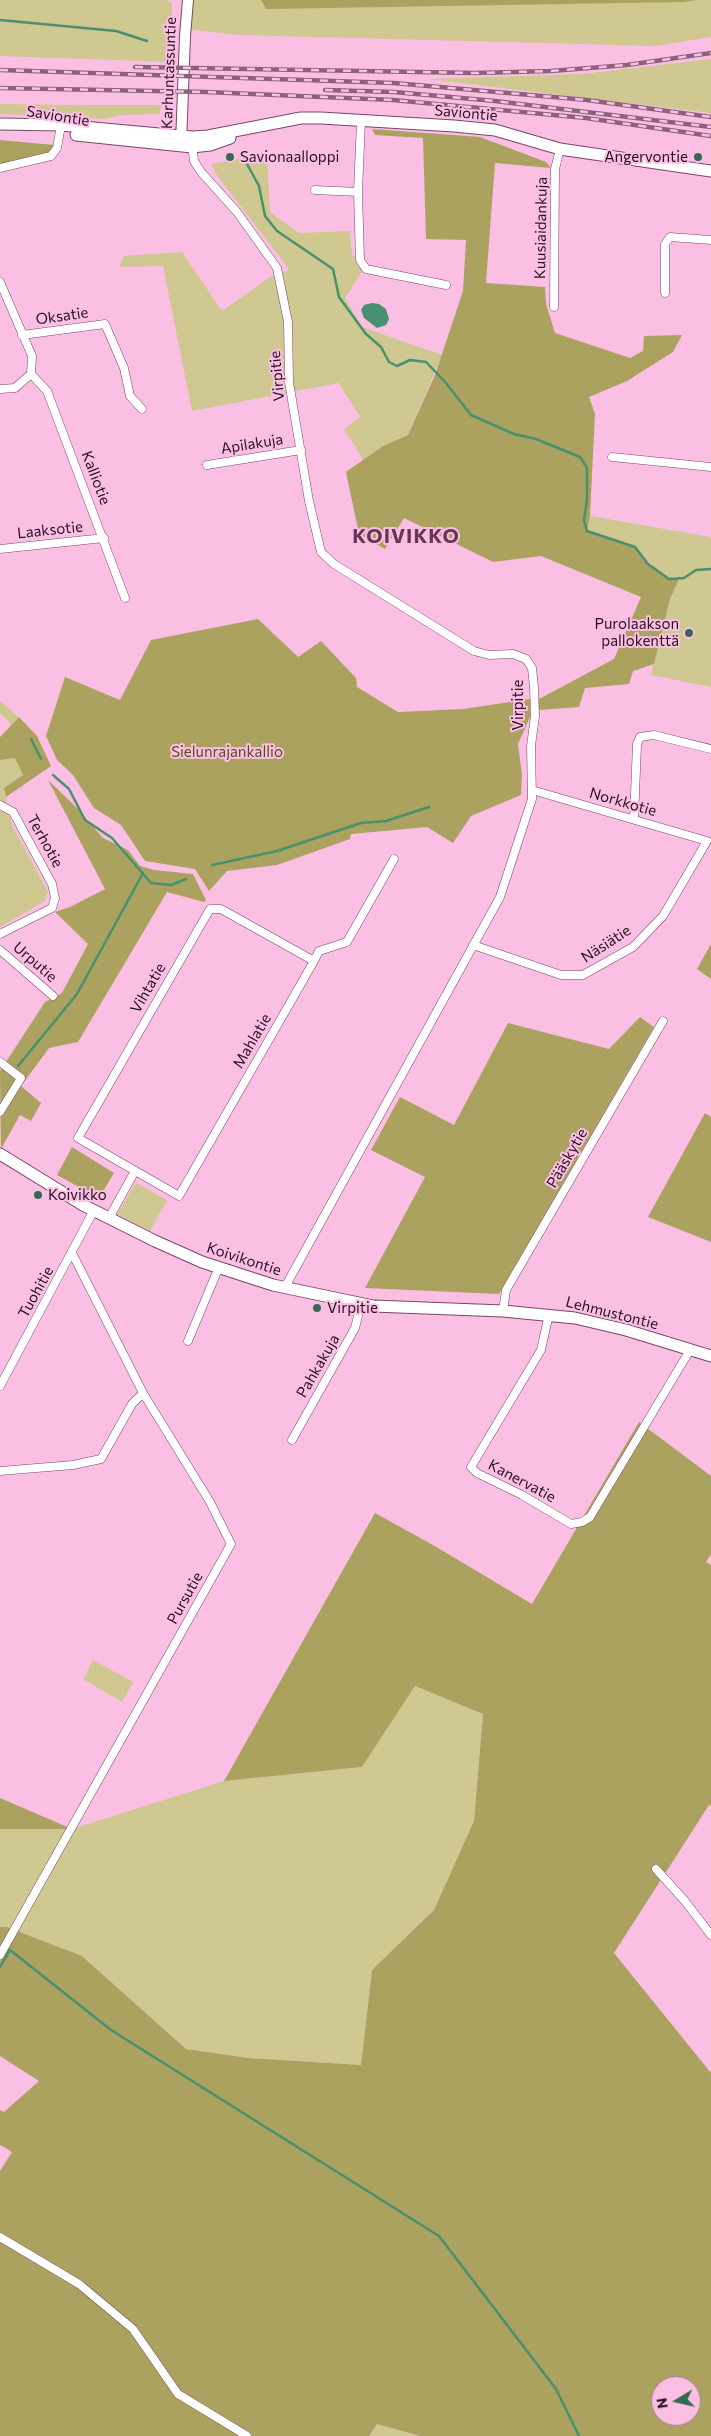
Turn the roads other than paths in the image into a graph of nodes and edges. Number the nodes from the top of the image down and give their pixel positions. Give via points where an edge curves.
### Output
1 (188, 0) edge
2 (361, 121) junction
3 (6, 124) edge
4 (61, 129) junction
5 (187, 142) junction
6 (560, 149) junction
7 (0, 168) edge
8 (711, 172) edge
9 (315, 190) dead end
10 (358, 192) junction
11 (711, 240) edge
12 (0, 282) edge
13 (446, 285) dead end
14 (665, 293) dead end
15 (554, 307) dead end
16 (22, 335) junction
17 (31, 374) junction
18 (0, 390) edge
19 (142, 408) dead end
20 (301, 450) junction
21 (612, 457) dead end
22 (207, 465) dead end
23 (711, 467) edge
24 (104, 538) junction
25 (0, 549) edge
26 (125, 598) dead end
27 (711, 749) edge
28 (532, 790) junction
29 (0, 805) edge
30 (634, 819) junction
31 (707, 841) joint
32 (394, 859) dead end
33 (0, 934) edge
34 (473, 945) junction
35 (0, 950) edge
36 (314, 961) junction
37 (53, 996) dead end
38 (663, 1021) dead end
39 (0, 1062) edge
40 (0, 1112) edge
41 (0, 1154) edge
42 (122, 1164) joint
43 (135, 1172) junction
44 (94, 1210) junction
45 (109, 1218) junction
46 (72, 1253) junction
47 (219, 1267) junction
48 (285, 1288) junction
49 (361, 1304) junction
50 (503, 1311) junction
51 (549, 1314) junction
52 (188, 1342) dead end
53 (690, 1350) junction
54 (711, 1356) edge
55 (0, 1386) edge
56 (143, 1393) junction
57 (292, 1440) dead end
58 (0, 1471) edge
59 (656, 1869) dead end
60 (711, 1936) edge
61 (0, 1955) edge
62 (0, 2237) edge
63 (247, 2436) edge

1 - 5 street, Karhuntassuntie via 184,36
2 - 5 main road, Saviontie via 320,118 275,124 210,145
2 - 6 main road, Saviontie via 495,130
2 - 10 street
3 - 4 main road, Saviontie
4 - 5 main road, Saviontie
4 - 7 street via 57,148 51,156
5 - 20 street, Virpitie via 201,172 237,212 277,268 288,322 289,382
6 - 8 main road, Saviontie
6 - 15 street, Kuusiaidankuja via 555,169
9 - 10 street
10 - 13 street via 358,246 360,260 366,269
11 - 14 street via 670,237 665,244
12 - 16 street
16 - 17 street via 32,356
16 - 19 street, Oksatie via 105,324 124,368 130,396
17 - 18 street via 15,388
17 - 24 street, Kalliotie via 47,391
20 - 22 street, Apilakuja
20 - 28 street, Virpitie via 321,552 334,564 474,651 489,655 513,654 526,659 532,668 534,687
21 - 23 street
24 - 25 street, Laaksotie
24 - 26 street, Kalliotie
27 - 30 street via 654,735 640,736
28 - 30 street, Norkkotie
28 - 34 street, Virpitie via 532,799 500,897
29 - 33 street, Terhotie via 13,812 52,884 56,898 52,908
30 - 31 street, Norkkotie
31 - 34 street, Näsiätie via 662,916 632,947 583,975 561,975
32 - 36 street, Mahlatie via 347,942 319,952
34 - 48 street, Virpitie
35 - 37 street, Urputie
36 - 42 street, Vihtatie via 221,909 214,908 208,912 78,1138
36 - 43 street, Mahlatie via 177,1200
38 - 50 street, Pääskytie via 506,1290
39 - 40 street via 21,1078
41 - 44 main road, Koivikontie
42 - 43 street, Mahlatie
43 - 45 street
44 - 45 main road, Koivikontie
44 - 46 street, Tuohitie
45 - 47 main road, Koivikontie
46 - 55 street, Tuohitie
46 - 56 street, Pursutie
47 - 48 main road, Koivikontie
47 - 52 street
48 - 49 main road, Koivikontie
49 - 50 main road, Koivikontie
49 - 57 street, Pahkakuja via 355,1328
50 - 51 main road, Lehmustontie
51 - 53 main road, Lehmustontie via 626,1330
51 - 53 street, Kanervatie via 542,1350 471,1466 477,1473 572,1524 590,1517
53 - 54 main road, Lehmustontie
56 - 58 street via 132,1404 102,1459 73,1465
56 - 61 street, Pursutie via 210,1502 231,1544
59 - 60 street
62 - 63 street via 79,2284 133,2329 178,2394

